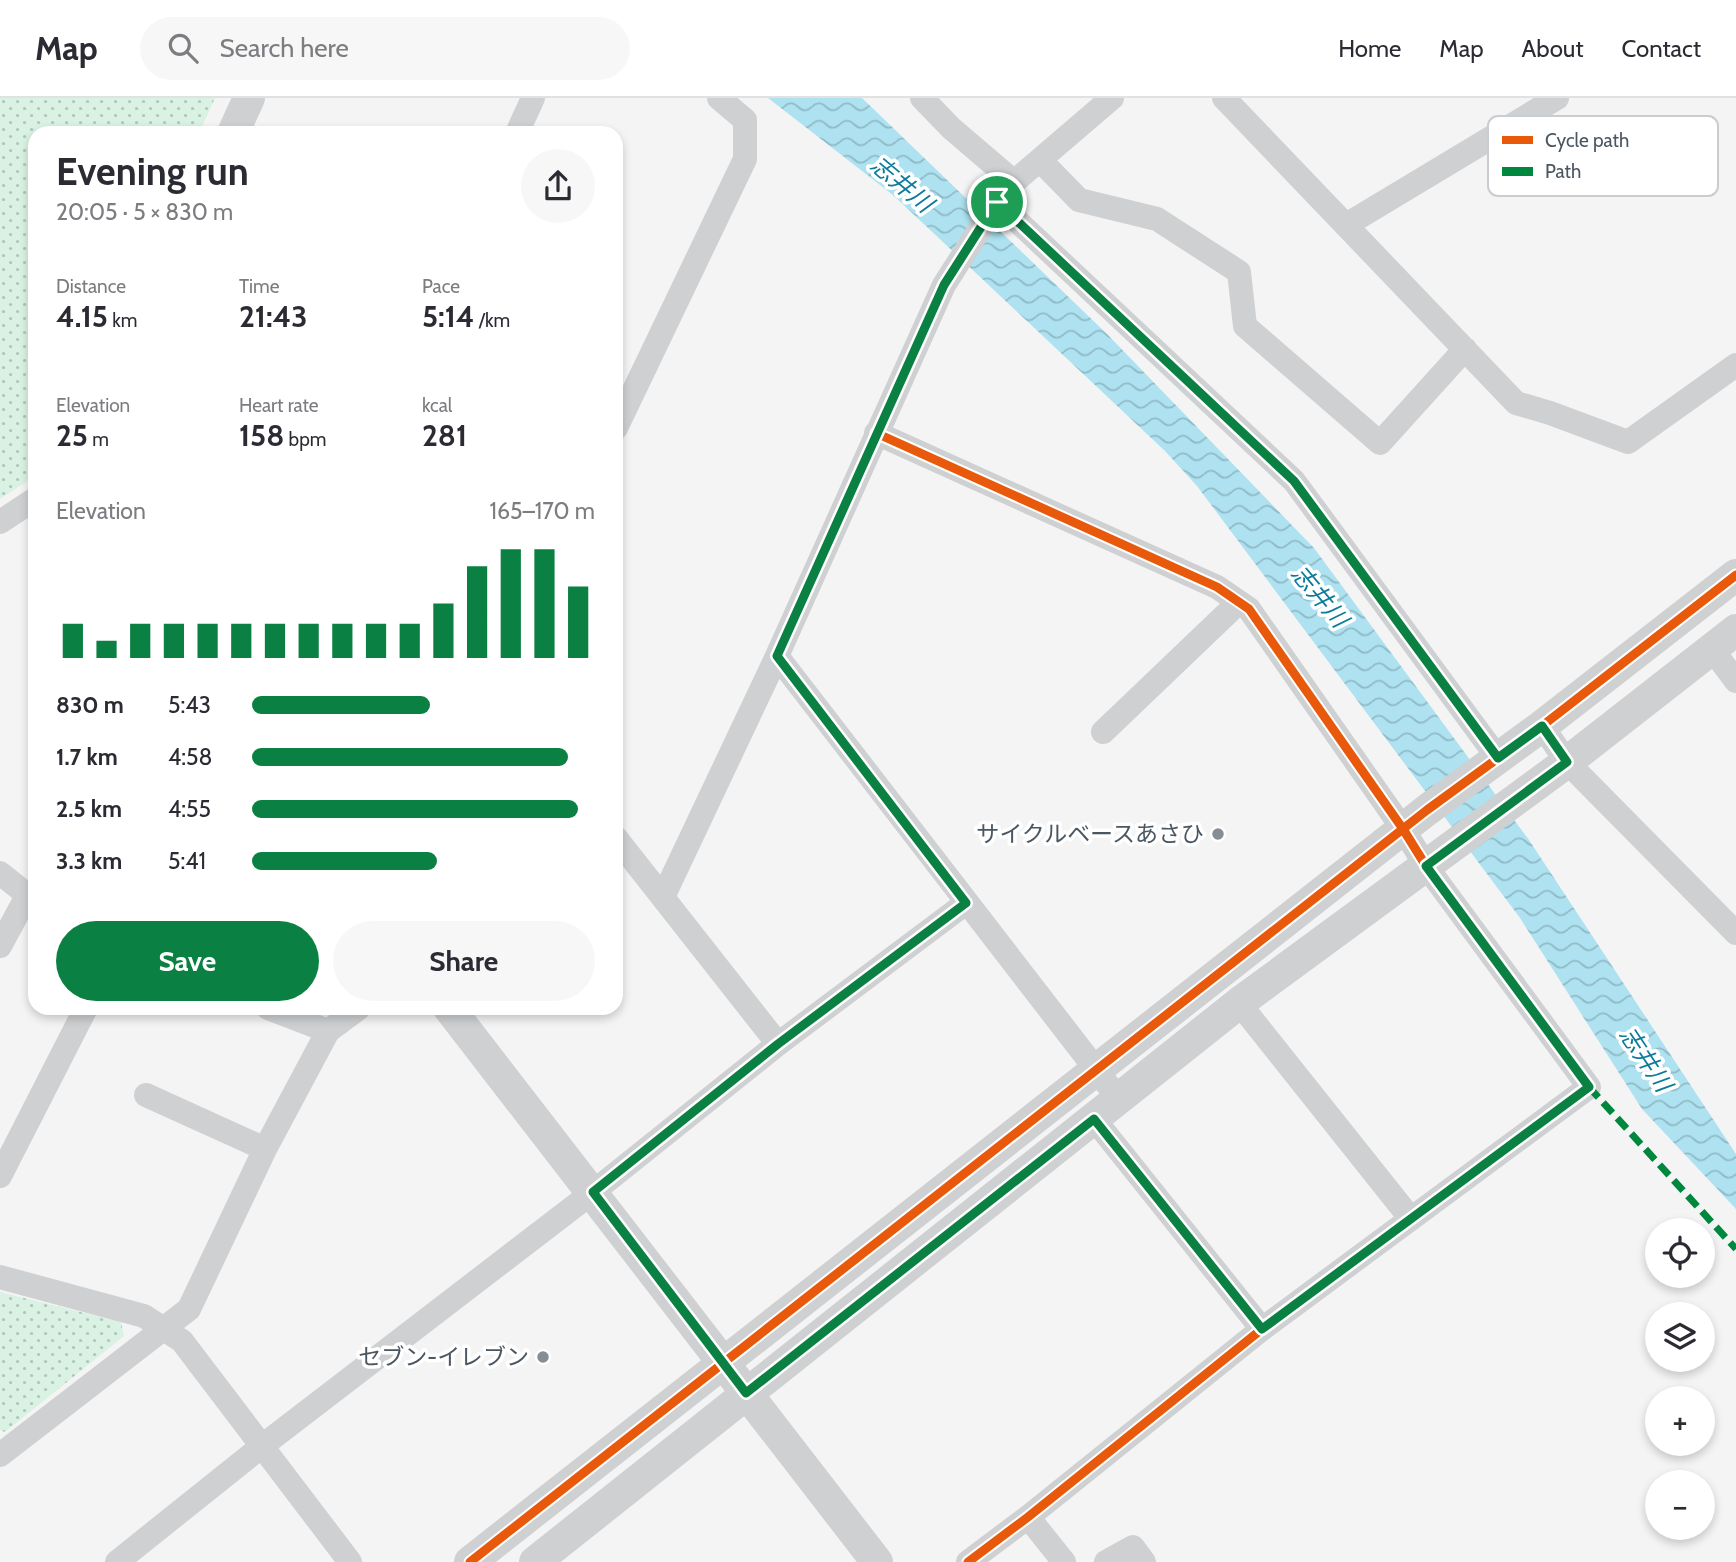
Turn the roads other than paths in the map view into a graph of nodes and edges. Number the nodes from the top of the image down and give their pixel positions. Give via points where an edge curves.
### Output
1 (250, 98) edge
2 (533, 98) edge
3 (719, 98) edge
4 (922, 98) edge
5 (1112, 98) edge
6 (1224, 98) edge
7 (1557, 98) edge
8 (1527, 116) edge
9 (236, 126) edge
10 (520, 126) edge
11 (1488, 140) edge
12 (1040, 160) junction
13 (1013, 181) junction
14 (997, 202) junction
15 (1346, 225) junction
16 (1465, 349) junction
17 (1736, 365) edge
18 (623, 414) edge
19 (876, 433) junction
20 (28, 504) edge
21 (0, 522) edge
22 (1736, 575) edge
23 (1239, 602) junction
24 (1724, 640) edge
25 (777, 656) junction
26 (1736, 681) edge
27 (1542, 726) junction
28 (1103, 732) dead end
29 (1493, 762) junction
30 (1567, 762) junction
31 (1415, 819) junction
32 (623, 847) edge
33 (1438, 858) junction
34 (0, 873) edge
35 (28, 896) edge
36 (663, 897) junction
37 (28, 903) edge
38 (966, 903) junction
39 (1736, 933) edge
40 (0, 946) edge
41 (1239, 1003) junction
42 (82, 1015) edge
43 (286, 1015) edge
44 (350, 1015) edge
45 (454, 1015) edge
46 (328, 1031) junction
47 (778, 1044) junction
48 (1097, 1071) junction
49 (146, 1095) dead end
50 (1118, 1098) junction
51 (1094, 1119) junction
52 (265, 1149) junction
53 (0, 1177) edge
54 (593, 1192) junction
55 (1411, 1219) junction
56 (0, 1277) edge
57 (163, 1328) junction
58 (1262, 1329) junction
59 (724, 1364) junction
60 (746, 1393) junction
61 (262, 1447) junction
62 (0, 1455) edge
63 (1028, 1517) junction
64 (117, 1562) edge
65 (349, 1562) edge
66 (470, 1562) edge
67 (536, 1562) edge
68 (877, 1562) edge
69 (968, 1562) edge
70 (1064, 1562) edge
71 (1106, 1562) edge
72 (1144, 1562) edge

1 - 9 street
2 - 10 street
3 - 18 street via 745,120 746,159
4 - 13 street
5 - 12 street
6 - 15 street
7 - 8 street
11 - 15 street
12 - 13 street
12 - 16 street via 1079,200 1157,219 1239,272 1245,326 1380,443
13 - 14 street
14 - 19 street via 944,285
14 - 29 street via 1294,481
15 - 16 street
16 - 17 street via 1516,403 1628,442
19 - 23 street via 1217,587
19 - 25 street
20 - 21 street
22 - 27 street
23 - 28 street
23 - 31 street
24 - 26 street
24 - 30 street
25 - 36 street
25 - 38 street
27 - 29 street
27 - 30 street
29 - 31 street
30 - 33 street
30 - 39 street
31 - 33 street
31 - 48 street
32 - 36 street
33 - 41 street
33 - 55 street via 1589,1087
34 - 35 street
36 - 47 street
37 - 40 street
38 - 47 street
38 - 48 street
41 - 50 street
41 - 55 street
42 - 53 street
43 - 46 street
44 - 46 street
45 - 54 street
46 - 52 street
47 - 54 street
48 - 50 street
48 - 59 street
49 - 52 street
50 - 51 street
51 - 58 street
51 - 60 street
52 - 57 street via 189,1309
54 - 59 street
54 - 61 street
55 - 58 street
56 - 57 street via 144,1316
57 - 61 street via 182,1341
57 - 62 street
58 - 63 street
59 - 60 street
59 - 66 street
60 - 67 street
60 - 68 street
61 - 64 street
61 - 65 street
63 - 69 street
63 - 70 street
71 - 72 street via 1133,1547

